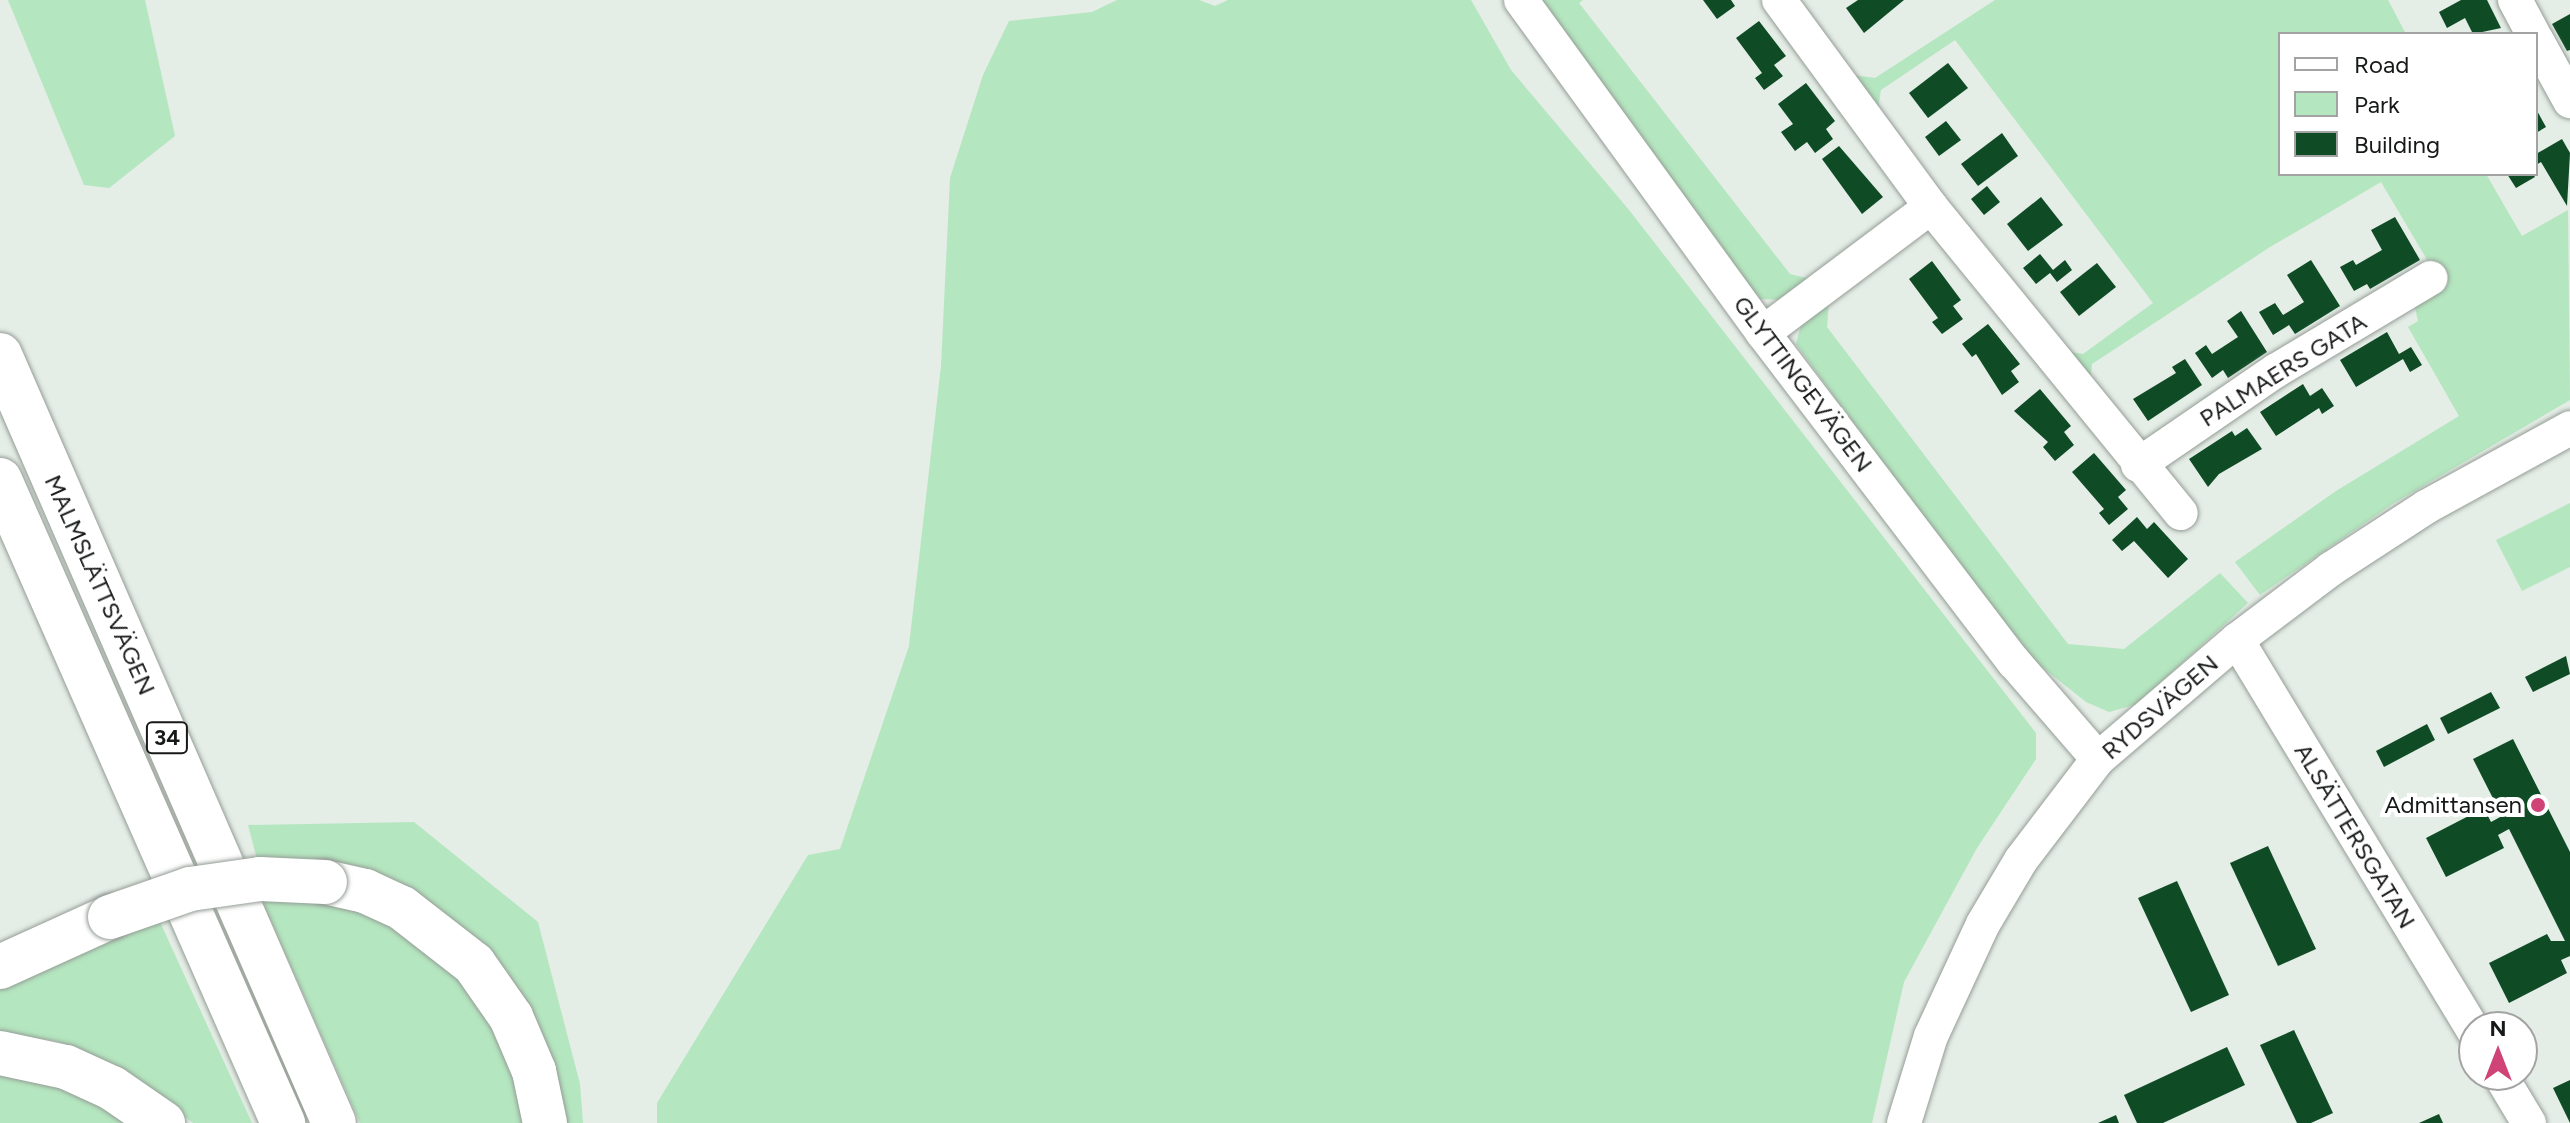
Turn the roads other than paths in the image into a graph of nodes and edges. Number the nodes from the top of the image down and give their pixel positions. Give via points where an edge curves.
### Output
1 (1521, 0) edge
2 (2515, 0) edge
3 (1787, 3) edge
4 (2533, 32) edge
5 (2538, 42) edge
6 (2570, 101) edge
7 (1931, 207) junction
8 (2431, 278) dead end
9 (1763, 333) junction
10 (0, 355) edge
11 (2570, 428) edge
12 (2138, 465) junction
13 (0, 480) edge
14 (2181, 513) dead end
15 (2237, 640) junction
16 (2098, 759) junction
17 (0, 967) edge
18 (2461, 1011) edge
19 (0, 1053) edge
20 (2510, 1091) edge
21 (163, 1123) edge
22 (283, 1123) edge
23 (334, 1123) edge
24 (545, 1123) edge
25 (1904, 1123) edge
26 (2529, 1123) edge

1 - 9 street, GLYTTINGEVÄGEN
2 - 4 street
3 - 7 street
5 - 6 street
7 - 9 street
7 - 12 street
8 - 12 street, PALMAERS GATA via 2277,370
9 - 16 street, GLYTTINGEVÄGEN via 2014,662
10 - 23 highway, MALMSLÄTTSVÄGEN / 34
11 - 15 street, RYDSVÄGEN via 2426,507
12 - 14 street
13 - 22 highway, MALMSLÄTTSVÄGEN / 34
15 - 16 street, RYDSVÄGEN
15 - 18 street, ALSÄTTERSGATAN
16 - 25 street, RYDSVÄGEN via 2021,860 1983,924 1931,1036
17 - 24 highway, bridge via 110,917 190,889 260,879 325,882 365,891 402,908 474,964 511,1017 534,1071
19 - 21 highway via 77,1072 112,1088
20 - 26 street

